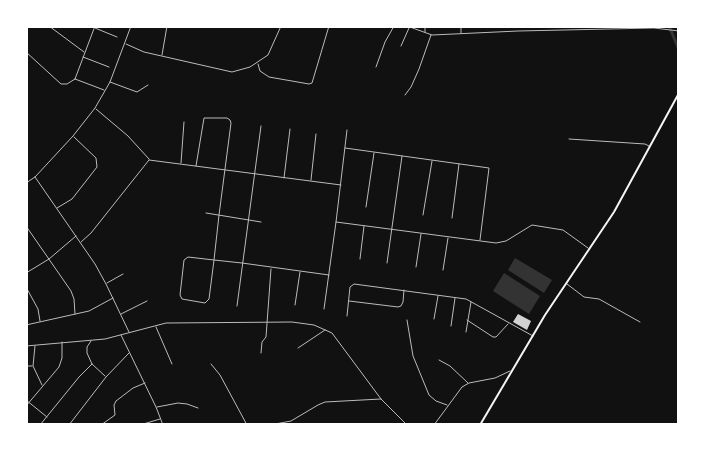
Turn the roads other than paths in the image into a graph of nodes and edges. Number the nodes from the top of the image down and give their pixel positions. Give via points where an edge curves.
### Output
1 (48, 26) edge
2 (131, 26) edge
3 (167, 26) edge
4 (281, 26) edge
5 (329, 26) edge
6 (394, 26) edge
7 (425, 26) edge
8 (461, 26) edge
9 (517, 26) edge
10 (94, 27) edge
11 (408, 27) edge
12 (518, 31) junction
13 (679, 31) edge
14 (425, 33) junction
15 (461, 34) junction
16 (432, 35) junction
17 (117, 37) dead end
18 (126, 43) junction
19 (402, 46) dead end
20 (26, 52) edge
21 (85, 52) junction
22 (162, 56) junction
23 (83, 57) junction
24 (257, 64) junction
25 (110, 67) dead end
26 (376, 67) dead end
27 (74, 79) junction
28 (110, 82) junction
29 (148, 85) dead end
30 (105, 90) junction
31 (679, 93) edge
32 (405, 95) dead end
33 (95, 108) junction
34 (184, 122) dead end
35 (260, 126) dead end
36 (290, 129) dead end
37 (347, 130) dead end
38 (316, 134) dead end
39 (73, 136) junction
40 (569, 140) dead end
41 (650, 146) junction
42 (345, 148) junction
43 (374, 152) junction
44 (402, 156) junction
45 (150, 160) junction
46 (432, 160) junction
47 (181, 164) junction
48 (459, 164) junction
49 (196, 166) junction
50 (225, 170) junction
51 (254, 174) junction
52 (35, 177) junction
53 (284, 178) junction
54 (311, 181) junction
55 (26, 184) edge
56 (341, 185) junction
57 (366, 207) dead end
58 (57, 208) junction
59 (206, 213) dead end
60 (219, 215) junction
61 (423, 215) dead end
62 (452, 218) dead end
63 (249, 220) junction
64 (261, 222) dead end
65 (336, 222) junction
66 (26, 226) edge
67 (364, 226) junction
68 (392, 229) junction
69 (27, 230) edge
70 (421, 233) junction
71 (76, 236) junction
72 (448, 237) junction
73 (480, 240) junction
74 (81, 242) junction
75 (590, 250) junction
76 (49, 258) junction
77 (360, 259) dead end
78 (214, 260) junction
79 (242, 263) junction
80 (387, 263) dead end
81 (416, 266) dead end
82 (271, 268) junction
83 (443, 270) dead end
84 (300, 272) junction
85 (26, 273) edge
86 (123, 274) dead end
87 (329, 275) junction
88 (106, 284) junction
89 (567, 284) junction
90 (26, 287) edge
91 (404, 290) junction
92 (438, 295) junction
93 (455, 297) junction
94 (113, 298) junction
95 (349, 300) junction
96 (147, 301) dead end
97 (471, 301) junction
98 (295, 305) dead end
99 (237, 306) dead end
100 (324, 309) dead end
101 (75, 314) junction
102 (121, 314) junction
103 (347, 316) dead end
104 (434, 319) dead end
105 (407, 320) dead end
106 (468, 320) junction
107 (266, 321) junction
108 (40, 322) junction
109 (640, 322) dead end
110 (508, 324) junction
111 (26, 325) edge
112 (451, 326) dead end
113 (156, 327) junction
114 (326, 329) junction
115 (129, 332) junction
116 (466, 332) dead end
117 (121, 335) junction
118 (533, 336) junction
119 (92, 340) junction
120 (62, 342) junction
121 (26, 346) edge
122 (35, 346) junction
123 (298, 348) dead end
124 (130, 352) junction
125 (261, 353) dead end
126 (438, 360) dead end
127 (92, 364) junction
128 (172, 364) dead end
129 (211, 364) dead end
130 (26, 366) edge
131 (33, 366) junction
132 (513, 370) junction
133 (106, 377) junction
134 (144, 383) junction
135 (469, 383) junction
136 (42, 385) junction
137 (381, 399) junction
138 (26, 400) edge
139 (29, 402) junction
140 (448, 405) junction
141 (26, 406) edge
142 (156, 407) junction
143 (198, 408) dead end
144 (47, 417) junction
145 (160, 419) junction
146 (40, 425) edge
147 (69, 425) edge
148 (102, 425) edge
149 (140, 425) edge
150 (163, 425) edge
151 (246, 425) edge
152 (270, 425) edge
153 (407, 425) edge
154 (434, 425) edge
155 (480, 425) edge

1 - 21 street
2 - 18 street
3 - 22 street
4 - 24 street via 268,55
5 - 24 street via 312,83 269,77 260,71
6 - 26 street
7 - 14 street
8 - 15 street
9 - 12 street
10 - 17 street
10 - 21 street
11 - 14 street
11 - 19 street
12 - 13 street via 654,28
12 - 15 street
14 - 16 street
15 - 16 street
16 - 32 street
18 - 22 street
18 - 28 street
20 - 27 street via 61,84
21 - 23 street
22 - 24 street via 232,72
23 - 25 street
23 - 27 street
27 - 30 street
28 - 29 street via 137,92
28 - 30 street
30 - 33 street
31 - 41 main road
33 - 39 street
33 - 45 street
34 - 47 street
35 - 51 street
36 - 53 street
37 - 42 street
38 - 54 street
39 - 52 street
39 - 58 street via 96,158 97,167 72,199
40 - 41 street
41 - 75 main road
42 - 43 street
42 - 56 street
43 - 44 street
43 - 57 street
44 - 46 street
44 - 68 street
45 - 47 street
45 - 74 street
46 - 48 street
46 - 61 street
47 - 49 street
48 - 62 street
48 - 73 street via 489,168
49 - 50 street
49 - 50 street via 204,118 226,118 231,123
50 - 51 street
50 - 60 street
51 - 53 street
51 - 63 street
52 - 55 street
52 - 58 street
53 - 54 street
54 - 56 street
56 - 65 street
58 - 71 street
59 - 60 street
60 - 63 street
60 - 78 street
63 - 64 street
63 - 79 street
65 - 67 street
65 - 87 street
66 - 69 street
67 - 68 street
67 - 77 street
68 - 70 street
68 - 80 street
69 - 76 street
70 - 72 street
70 - 81 street
71 - 74 street
71 - 76 street
72 - 73 street
72 - 83 street
73 - 75 street via 506,241 532,224 563,230
74 - 88 street
75 - 89 main road
76 - 85 street
76 - 101 street via 71,291
78 - 78 street via 209,299 205,303 182,299 186,258
78 - 79 street
79 - 82 street
79 - 99 street
82 - 84 street
82 - 107 street
84 - 87 street
84 - 98 street
86 - 88 street
87 - 100 street
88 - 94 street
89 - 109 street via 584,297 599,299
89 - 118 main road
90 - 108 street via 38,309
91 - 92 street
91 - 95 street via 354,284 350,287
91 - 95 street via 403,302 398,307
92 - 93 street
92 - 104 street
93 - 97 street
93 - 112 street
94 - 101 street via 89,311
94 - 102 street
95 - 103 street
96 - 102 street
97 - 106 street
97 - 110 street
101 - 108 street
102 - 115 street
105 - 140 street via 413,356 429,395
106 - 110 street via 493,337
106 - 116 street
107 - 113 street via 166,323
107 - 114 street
107 - 125 street
108 - 111 street
110 - 118 street
113 - 115 street
113 - 128 street
114 - 123 street
114 - 137 street
115 - 117 street
117 - 119 street
117 - 124 street
118 - 132 main road
119 - 120 street
119 - 127 street via 86,350
120 - 122 street
120 - 136 street via 61,362
121 - 122 street
122 - 131 street
124 - 133 street
124 - 134 street
126 - 135 street
127 - 133 street
127 - 144 street
129 - 151 street
130 - 131 street
131 - 136 street
132 - 135 street via 495,378
132 - 155 main road
133 - 147 street
134 - 142 street
134 - 148 street via 116,400 115,415
135 - 140 street
136 - 139 street
137 - 152 street via 325,402 291,421
137 - 153 street
138 - 139 street
139 - 141 street
139 - 144 street
140 - 154 street
142 - 143 street via 178,403
142 - 145 street
144 - 146 street
145 - 149 street
145 - 150 street

